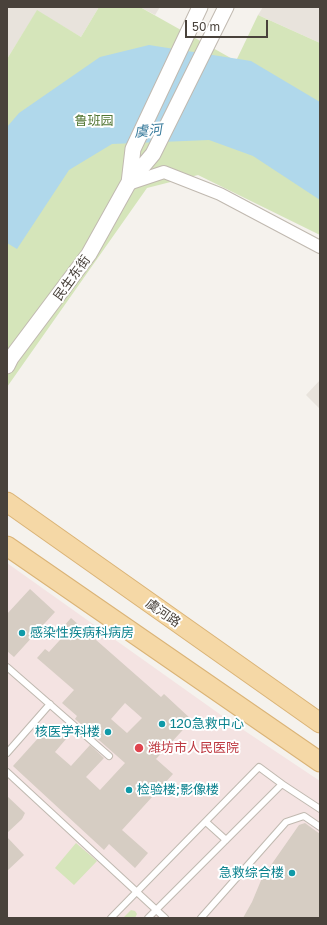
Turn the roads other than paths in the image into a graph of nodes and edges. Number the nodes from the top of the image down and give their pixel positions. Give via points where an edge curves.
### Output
1 (200, 7) edge
2 (226, 7) edge
3 (128, 184) junction
4 (320, 247) edge
5 (7, 366) edge
6 (7, 502) edge
7 (7, 546) edge
8 (7, 667) edge
9 (50, 704) junction
10 (320, 723) edge
11 (7, 753) edge
12 (109, 756) dead end
13 (320, 762) edge
14 (7, 772) edge
15 (282, 784) junction
16 (320, 809) edge
17 (206, 822) junction
18 (320, 827) edge
19 (226, 840) junction
20 (137, 892) junction
21 (157, 910) junction
22 (111, 918) edge
23 (148, 918) edge
24 (165, 918) edge
25 (201, 918) edge

1 - 3 street, 民生东街 via 133,149
2 - 3 street, 民生东街 via 152,154
3 - 4 street via 164,172 220,194
3 - 5 street, 民生东街 via 90,254
6 - 10 main road, 虞河路
7 - 13 main road
8 - 9 lane
9 - 11 lane
9 - 12 lane
14 - 20 lane
15 - 16 lane
15 - 17 lane via 259,767
15 - 19 lane
17 - 19 lane
17 - 20 lane
18 - 25 lane via 304,816 286,822
19 - 21 lane
20 - 21 lane
20 - 22 lane
21 - 23 lane
21 - 24 lane

